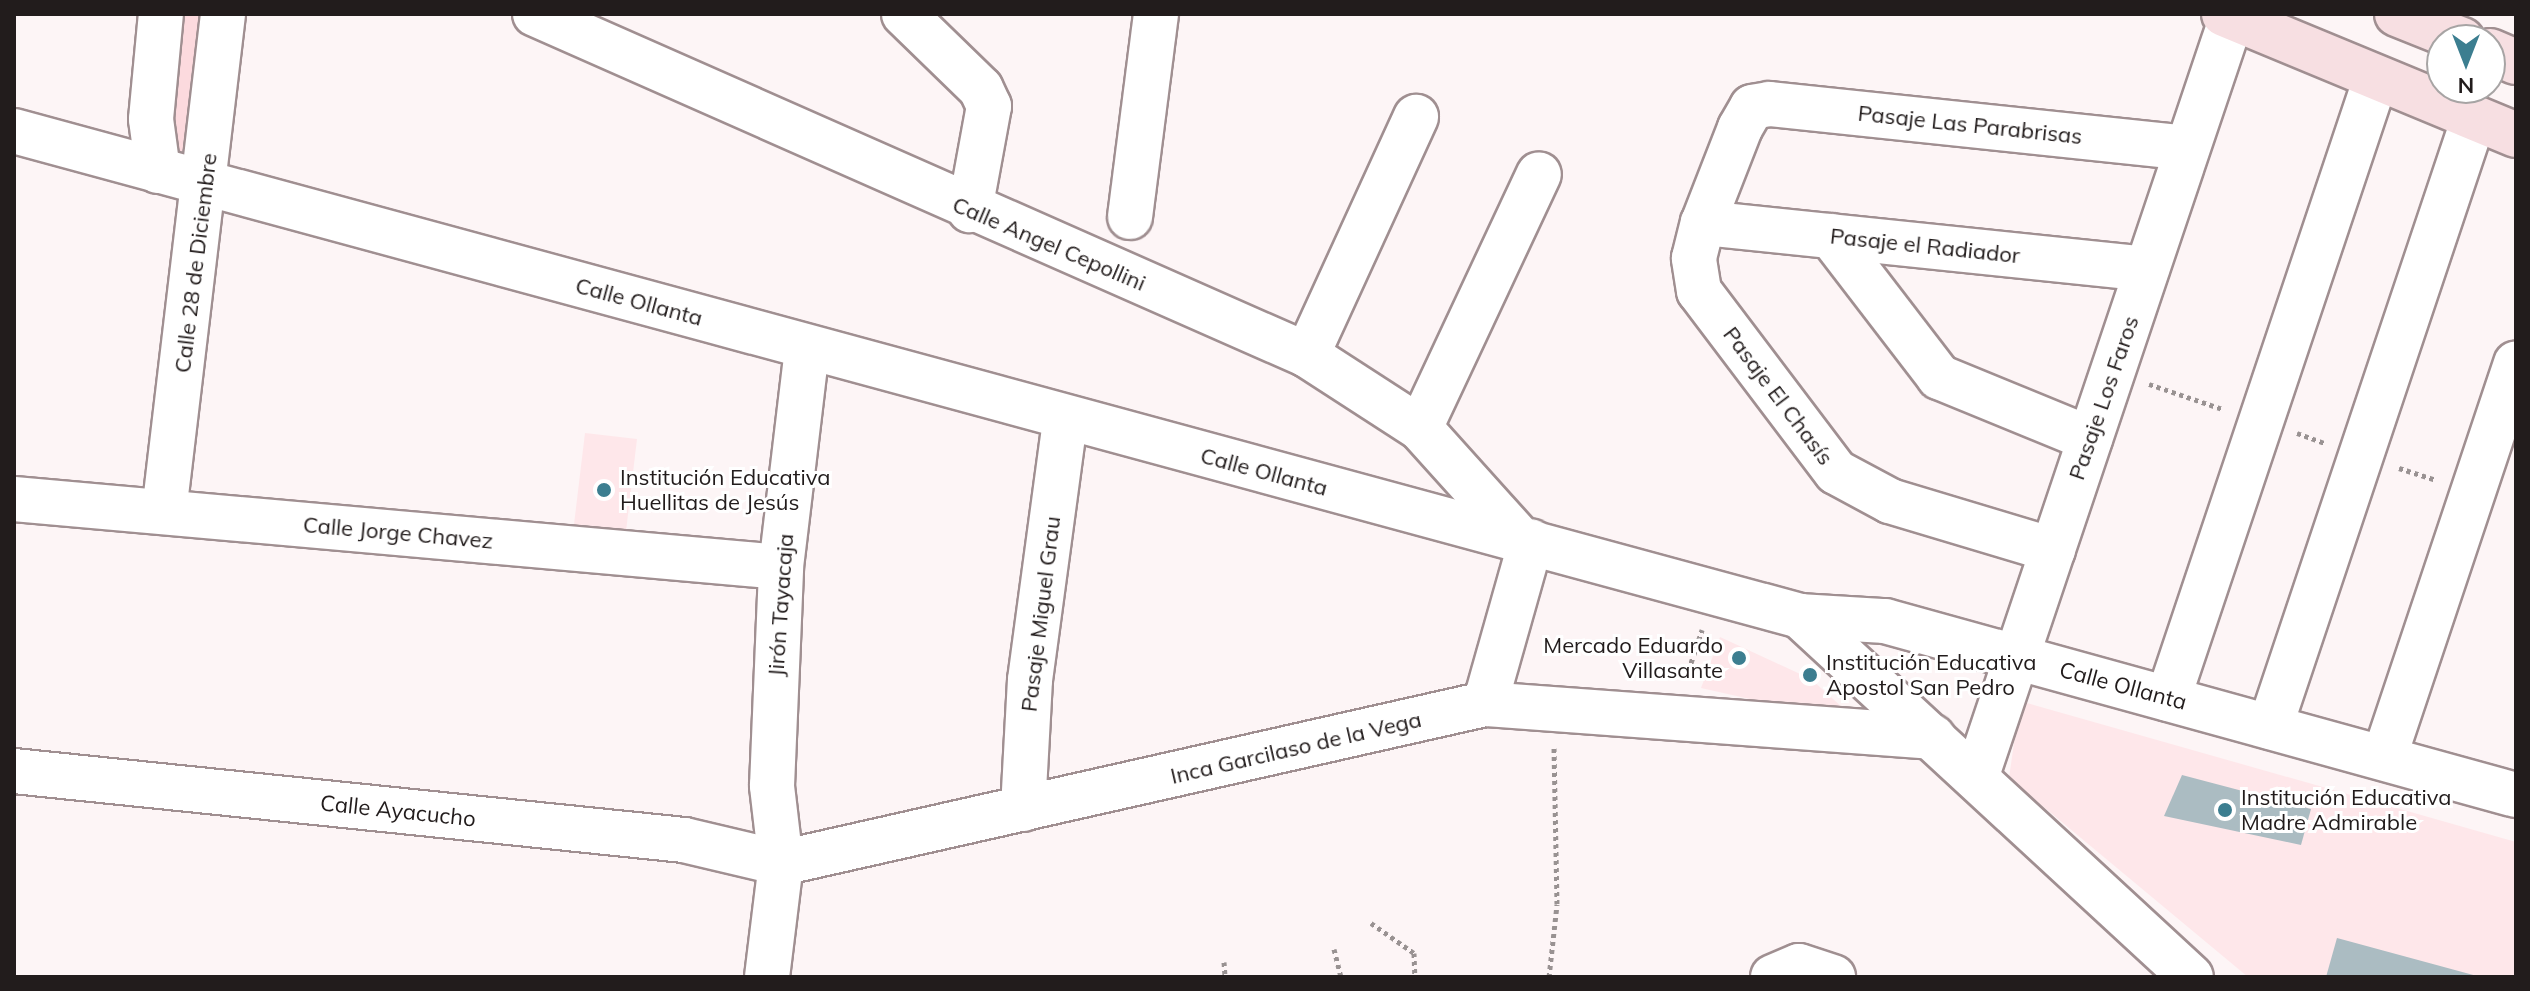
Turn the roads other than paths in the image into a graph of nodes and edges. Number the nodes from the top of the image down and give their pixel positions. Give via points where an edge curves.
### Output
1 (161, 14) edge
2 (223, 14) edge
3 (535, 14) edge
4 (904, 14) edge
5 (1156, 14) edge
6 (2397, 14) edge
7 (2230, 15) edge
8 (2426, 26) edge
9 (2305, 29) edge
10 (2376, 78) junction
11 (1752, 107) joint
12 (1416, 117) dead end
13 (2474, 118) junction
14 (14, 131) edge
15 (2516, 135) edge
16 (2187, 148) junction
17 (158, 171) junction
18 (1539, 174) dead end
19 (207, 183) junction
20 (970, 210) junction
21 (1130, 217) dead end
22 (1703, 223) junction
23 (1831, 236) junction
24 (2147, 269) junction
25 (807, 348) junction
26 (1307, 355) junction
27 (2516, 364) edge
28 (1065, 420) junction
29 (1420, 428) junction
30 (2090, 439) junction
31 (14, 499) edge
32 (164, 512) junction
33 (1525, 540) junction
34 (2053, 550) junction
35 (781, 567) junction
36 (1800, 616) junction
37 (2017, 657) junction
38 (2168, 699) junction
39 (1485, 704) junction
40 (2270, 727) junction
41 (1933, 737) junction
42 (2384, 758) junction
43 (14, 771) edge
44 (1976, 778) junction
45 (2516, 795) edge
46 (1023, 809) junction
47 (781, 863) junction
48 (767, 977) edge
49 (1773, 977) edge
50 (1833, 977) edge
51 (2191, 977) edge

1 - 17 street via 151,119
2 - 19 street, Calle 28 de Diciembre
3 - 20 street, Calle Angel Cepollini
4 - 20 street via 981,89 989,106
5 - 21 street
6 - 8 main road
7 - 9 main road
7 - 16 street, Pasaje Los Faros
9 - 10 main road
10 - 13 main road
10 - 38 street
11 - 16 street, Pasaje Las Parabrisas
11 - 22 street, Pasaje El Chasís
12 - 26 street
13 - 15 main road
13 - 40 street
14 - 17 street, Calle Ollanta
16 - 24 street, Pasaje Los Faros
17 - 19 street, Calle Ollanta
18 - 29 street
19 - 25 street, Calle Ollanta
19 - 32 street, Calle 28 de Diciembre
20 - 26 street, Calle Angel Cepollini
22 - 23 street, Pasaje el Radiador
22 - 34 street, Pasaje El Chasís via 1694,258 1699,291 1836,472 1890,501
23 - 24 street, Pasaje el Radiador
23 - 30 street via 1939,377
24 - 30 street, Pasaje Los Faros
25 - 28 street, Calle Ollanta
25 - 35 street, Jirón Tayacaja
26 - 29 street, Calle Angel Cepollini
27 - 42 street
28 - 33 street, Calle Ollanta
28 - 46 street, Pasaje Miguel Grau via 1030,680
29 - 33 street, Calle Angel Cepollini
30 - 34 street, Pasaje Los Faros
31 - 32 street, Calle Jorge Chavez
32 - 35 street, Calle Jorge Chavez
33 - 36 street, Calle Ollanta via 1716,588
33 - 39 street
34 - 37 street, Pasaje Los Faros
35 - 47 street, Jirón Tayacaja via 772,786
36 - 37 street, Calle Ollanta via 1885,621
36 - 41 street
37 - 38 street, Calle Ollanta
37 - 44 street, Pasaje Los Faros
38 - 40 street, Calle Ollanta
39 - 41 street, Inca Garcilaso de la Vega via 1675,713
39 - 46 street, Inca Garcilaso de la Vega
40 - 42 street, Calle Ollanta
41 - 44 street
42 - 45 street, Calle Ollanta
43 - 47 street, Calle Ayacucho via 684,840
44 - 51 street
46 - 47 street, Inca Garcilaso de la Vega
47 - 48 street
49 - 50 street via 1799,966

